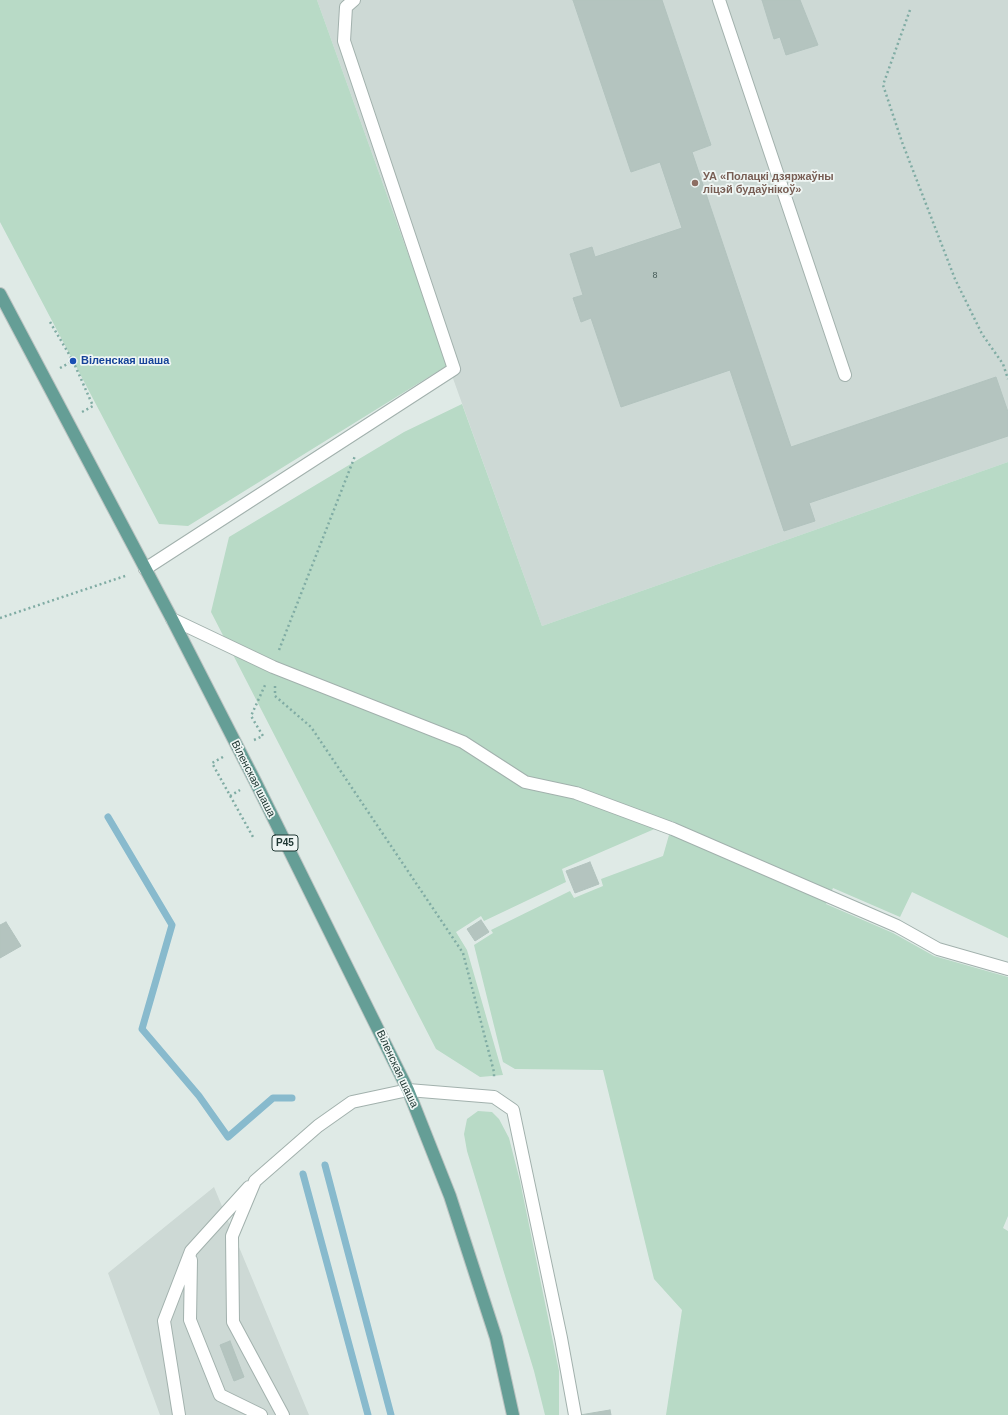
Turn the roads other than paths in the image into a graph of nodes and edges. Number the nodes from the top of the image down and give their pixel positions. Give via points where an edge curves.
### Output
1 (719, 0) edge
2 (348, 2) edge
3 (0, 294) edge
4 (846, 375) dead end
5 (145, 569) junction
6 (172, 619) junction
7 (1008, 969) edge
8 (408, 1090) junction
9 (255, 1181) junction
10 (191, 1251) junction
11 (179, 1415) edge
12 (261, 1415) edge
13 (283, 1415) edge
14 (513, 1415) edge
15 (575, 1415) edge

1 - 4 lane
2 - 5 lane via 344,41 454,369
3 - 5 main road, Віленская шаша / Р45
5 - 6 main road, Віленская шаша / Р45
6 - 7 lane via 273,667 463,742 525,782 576,793 674,829 898,926 938,949
6 - 8 main road, Віленская шаша / Р45
8 - 9 lane via 352,1102 318,1126
8 - 14 main road, Віленская шаша / Р45 via 450,1196 489,1315
8 - 15 lane via 494,1097 512,1110
9 - 10 lane
9 - 13 lane via 232,1236 234,1322
10 - 11 lane via 164,1321
10 - 12 lane via 190,1320 220,1395

